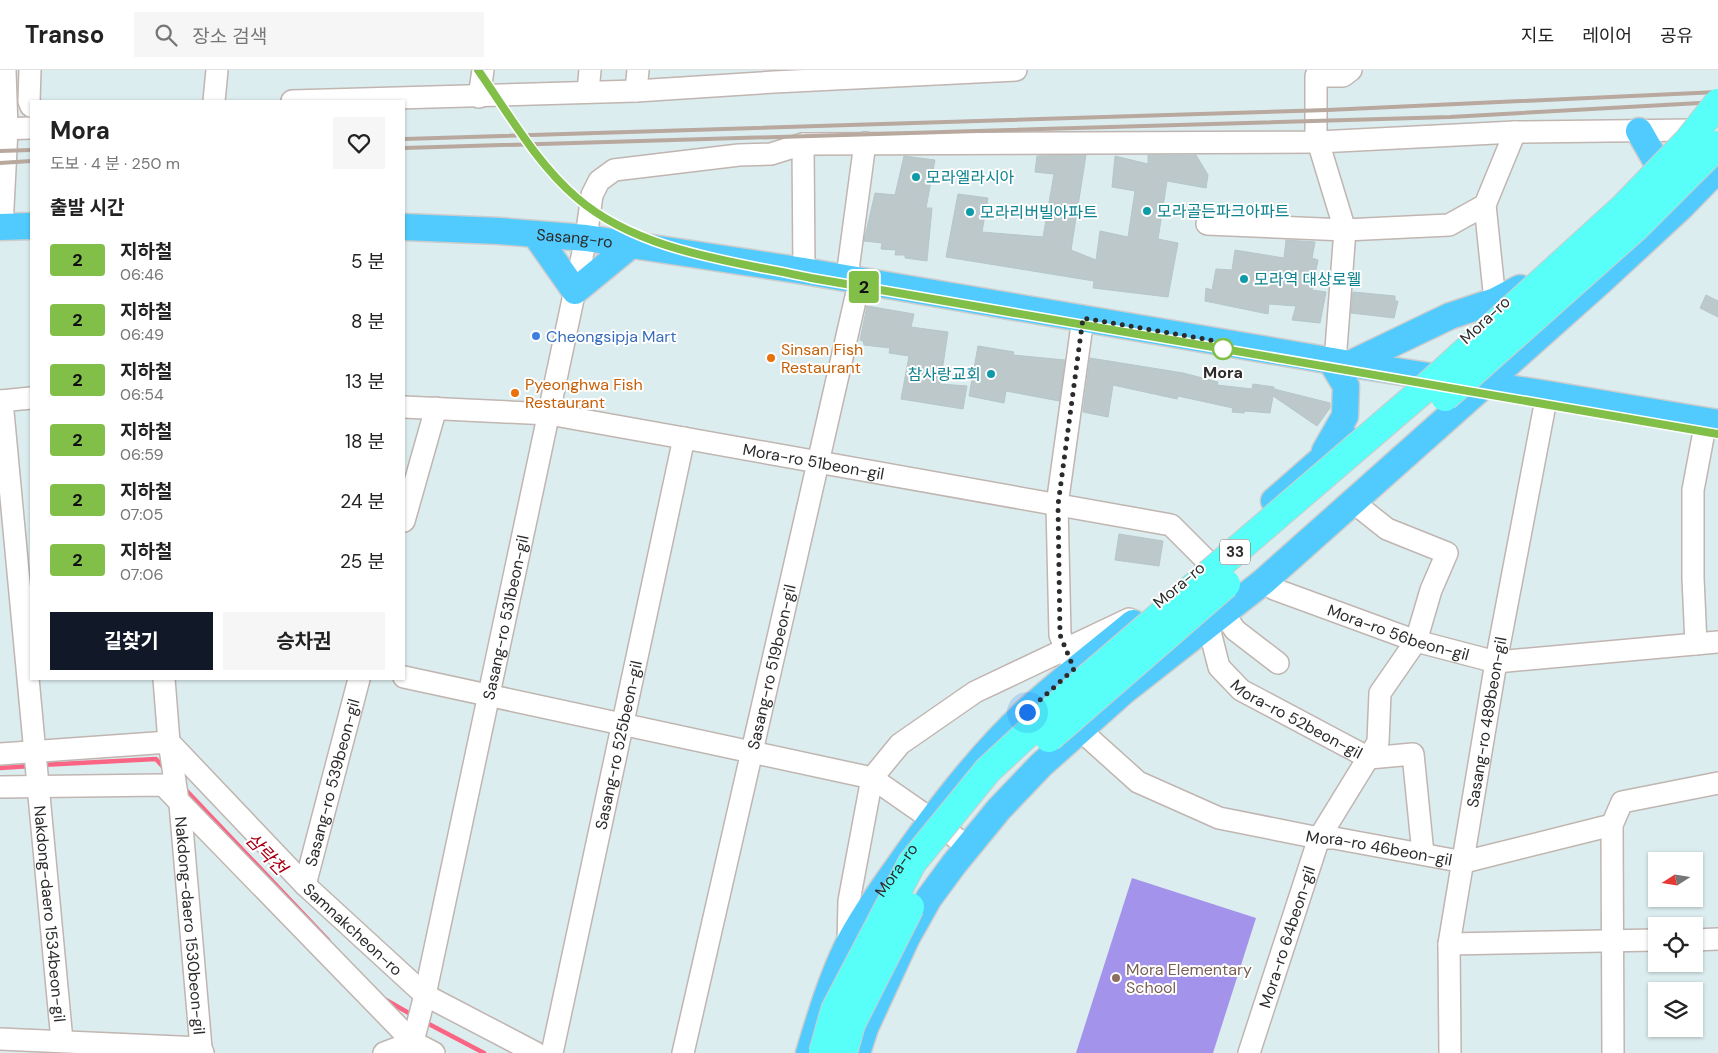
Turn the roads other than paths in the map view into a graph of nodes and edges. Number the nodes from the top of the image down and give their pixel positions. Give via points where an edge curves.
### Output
1 (5, 70) edge
2 (30, 70) edge
3 (217, 70) edge
4 (483, 70) edge
5 (590, 70) edge
6 (638, 70) edge
7 (1008, 70) edge
8 (1016, 70) edge
9 (1351, 70) edge
10 (775, 76) edge
11 (685, 79) edge
12 (636, 91) junction
13 (588, 92) junction
14 (479, 97) junction
15 (1718, 97) edge
16 (31, 100) edge
17 (214, 100) edge
18 (339, 100) edge
19 (1718, 103) edge
20 (30, 128) edge
21 (4, 129) edge
22 (1693, 130) junction
23 (1639, 131) junction
24 (1515, 132) junction
25 (1318, 142) junction
26 (802, 144) junction
27 (865, 144) junction
28 (1718, 145) edge
29 (1659, 166) junction
30 (1718, 169) edge
31 (1486, 205) junction
32 (30, 223) edge
33 (1207, 224) dead end
34 (1, 227) edge
35 (405, 227) edge
36 (1345, 230) junction
37 (535, 234) junction
38 (586, 238) junction
39 (631, 245) junction
40 (804, 271) junction
41 (854, 278) junction
42 (1520, 288) junction
43 (575, 290) junction
44 (1495, 301) junction
45 (1083, 318) junction
46 (1514, 358) junction
47 (1339, 362) junction
48 (1422, 375) junction
49 (1483, 386) junction
50 (1535, 392) junction
51 (30, 398) edge
52 (1, 401) edge
53 (405, 407) edge
54 (436, 408) junction
55 (549, 414) junction
56 (1712, 422) edge
57 (684, 438) junction
58 (1320, 460) junction
59 (818, 462) junction
60 (1353, 502) junction
61 (1058, 505) junction
62 (405, 517) edge
63 (1207, 561) junction
64 (1263, 582) junction
65 (1215, 618) junction
66 (1416, 640) junction
67 (1718, 642) edge
68 (1696, 644) junction
69 (1070, 658) junction
70 (1496, 662) junction
71 (1278, 663) dead end
72 (405, 677) edge
73 (164, 680) edge
74 (359, 680) edge
75 (489, 696) junction
76 (622, 724) junction
77 (1079, 729) junction
78 (169, 742) junction
79 (752, 752) junction
80 (0, 754) edge
81 (1369, 758) junction
82 (35, 767) junction
83 (872, 778) junction
84 (1718, 783) edge
85 (0, 787) edge
86 (179, 802) junction
87 (931, 819) junction
88 (1612, 825) junction
89 (1319, 838) junction
90 (968, 847) junction
91 (1423, 854) junction
92 (1464, 862) junction
93 (305, 885) junction
94 (1718, 939) edge
95 (1648, 940) edge
96 (1703, 940) edge
97 (1612, 941) junction
98 (1449, 944) junction
99 (848, 946) junction
100 (417, 1025) edge
101 (0, 1039) edge
102 (74, 1046) edge
103 (202, 1050) edge
104 (384, 1053) edge
105 (434, 1053) edge
106 (536, 1053) edge
107 (552, 1053) edge
108 (683, 1053) edge
109 (808, 1053) edge
110 (823, 1053) edge
111 (843, 1053) edge
112 (858, 1053) edge
113 (1248, 1053) edge
114 (1450, 1053) edge
115 (1613, 1053) edge

1 - 21 street
2 - 16 street
3 - 17 street
4 - 14 street
5 - 13 street
6 - 12 street
7 - 8 street
7 - 10 street
9 - 25 street via 1343,76 1316,76
10 - 11 street
11 - 12 street
12 - 13 street
13 - 14 street
14 - 18 street
15 - 22 main road, Mora-ro
19 - 110 highway, Mora-ro / 33, bridge via 1688,141 1610,221 1422,391 1082,683 988,770 912,863 835,1010
20 - 21 street
21 - 34 street
22 - 23 street, Sasang-ro 531beon-gil
22 - 29 main road, Mora-ro
23 - 24 street, Sasang-ro 531beon-gil
23 - 29 main road
24 - 25 street, Sasang-ro 531beon-gil
24 - 31 street
25 - 27 street, Sasang-ro 531beon-gil
25 - 36 street
26 - 27 street, Sasang-ro 531beon-gil
26 - 38 street, Sasang-ro 531beon-gil via 771,154 614,170 599,181 592,195
26 - 40 street
27 - 41 street
28 - 111 highway, Mora-ro / 33, bridge via 1637,226 1003,779 928,874 851,1024
29 - 42 main road, Mora-ro
30 - 46 main road via 1674,214
31 - 36 street via 1449,225
31 - 44 street
32 - 34 main road
33 - 36 street
35 - 37 main road, Sasang-ro
36 - 47 street
37 - 38 main road, Sasang-ro
37 - 43 main road
38 - 39 main road, Sasang-ro
38 - 43 street, Sasang-ro 531beon-gil
39 - 40 main road, Sasang-ro
39 - 43 main road
40 - 41 main road, Sasang-ro
41 - 45 main road, Sasang-ro
41 - 59 street, Sasang-ro 519beon-gil
42 - 44 main road
42 - 48 main road, Mora-ro
43 - 55 street, Sasang-ro 531beon-gil
44 - 47 main road
45 - 47 main road, Sasang-ro
45 - 61 street
46 - 49 main road
46 - 50 main road
47 - 48 main road, Sasang-ro
47 - 58 main road via 1346,386 1345,416
48 - 49 main road, Sasang-ro
48 - 58 main road, Mora-ro
49 - 50 main road, Sasang-ro
49 - 60 main road
50 - 56 main road, Sasang-ro
50 - 70 street, Sasang-ro 489beon-gil
51 - 52 street
52 - 82 street, Nakdong-daero 1534beon-gil
53 - 54 street, Mora-ro 51beon-gil
54 - 55 street, Mora-ro 51beon-gil
54 - 62 street
55 - 57 street, Mora-ro 51beon-gil
55 - 75 street, Sasang-ro 531beon-gil
56 - 68 street via 1693,490
57 - 59 street, Mora-ro 51beon-gil
57 - 76 street, Sasang-ro 525beon-gil
58 - 63 main road, Mora-ro
59 - 61 street, Mora-ro 51beon-gil
59 - 79 street, Sasang-ro 519beon-gil
60 - 64 main road
60 - 66 street, Mora-ro 64beon-gil via 1387,529 1447,553
61 - 63 street, Mora-ro 51beon-gil via 1171,525
61 - 69 street via 1060,635
63 - 69 main road, Mora-ro via 1148,610
64 - 65 main road
64 - 66 street, Mora-ro 56beon-gil via 1274,589
65 - 71 street
65 - 77 main road
65 - 81 street, Mora-ro 52beon-gil via 1219,667 1241,690
66 - 70 street, Mora-ro 56beon-gil
66 - 81 street, Mora-ro 64beon-gil via 1380,694 1378,742
67 - 68 street, Mora-ro 56beon-gil
68 - 70 street, Mora-ro 56beon-gil
69 - 83 street via 975,692 900,744
69 - 87 main road, Mora-ro
70 - 92 street, Sasang-ro 489beon-gil
72 - 75 street
73 - 78 street, Nakdong-daero 1530beon-gil
74 - 93 street, Sasang-ro 539beon-gil
75 - 76 street
75 - 100 street, Sasang-ro 531beon-gil
76 - 79 street
76 - 107 street, Sasang-ro 525beon-gil
77 - 89 street, Mora-ro 46beon-gil via 1138,782 1219,818
77 - 90 main road via 999,809
78 - 82 street, Samnakcheon-ro
78 - 86 street, Nakdong-daero 1530beon-gil
78 - 93 street, Samnakcheon-ro
79 - 83 street
79 - 108 street, Sasang-ro 519beon-gil
80 - 82 street, Samnakcheon-ro
81 - 89 street, Mora-ro 64beon-gil
81 - 91 street, Mora-ro 52beon-gil via 1414,754
82 - 85 street, Samnakcheon-ro
82 - 86 street, Samnakcheon-ro via 163,785
82 - 102 street, Nakdong-daero 1534beon-gil
83 - 87 street
83 - 99 street via 849,901
84 - 88 street via 1622,802
86 - 100 street, Samnakcheon-ro
86 - 103 street, Nakdong-daero 1530beon-gil
87 - 90 street
87 - 99 main road, Mora-ro
88 - 92 street, Mora-ro 46beon-gil
88 - 97 street
89 - 91 street, Mora-ro 46beon-gil
89 - 113 street, Mora-ro 64beon-gil
90 - 112 main road via 929,898 906,939 865,1028
91 - 92 street, Mora-ro 46beon-gil
92 - 98 street, Sasang-ro 489beon-gil
93 - 100 street, Samnakcheon-ro
94 - 96 street
95 - 97 street
97 - 98 street
97 - 115 street
98 - 114 street, Sasang-ro 489beon-gil
99 - 109 main road, Mora-ro
100 - 104 street
100 - 105 street, Samnakcheon-ro
100 - 106 street, Samnakcheon-ro
101 - 102 street, Nakdong-daero 1530beon-gil
102 - 103 street, Nakdong-daero 1530beon-gil

